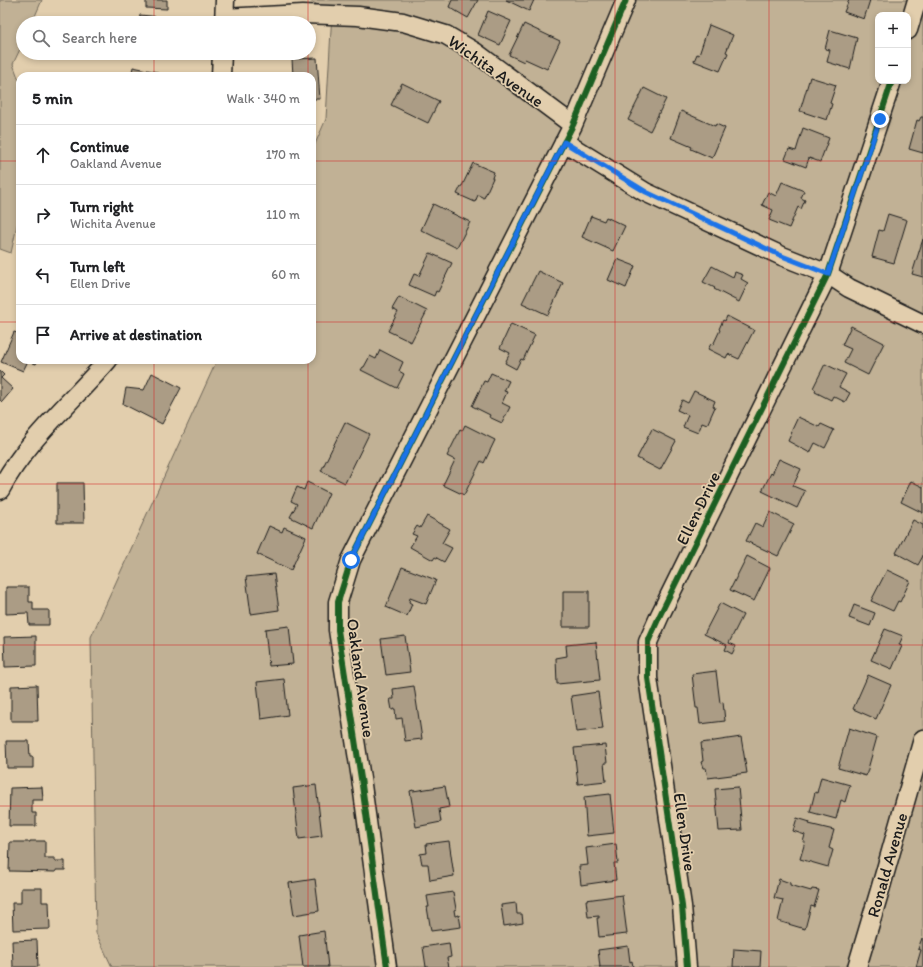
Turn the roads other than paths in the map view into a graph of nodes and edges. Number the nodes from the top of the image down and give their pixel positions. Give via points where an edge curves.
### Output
1 (225, 0) edge
2 (626, 0) edge
3 (917, 0) edge
4 (224, 16) edge
5 (277, 16) edge
6 (911, 20) edge
7 (222, 60) edge
8 (221, 72) edge
9 (891, 84) edge
10 (573, 125) junction
11 (564, 142) junction
12 (828, 274) junction
13 (923, 324) edge
14 (105, 364) edge
15 (0, 490) edge
16 (923, 739) edge
17 (387, 967) edge
18 (687, 967) edge
19 (857, 967) edge

1 - 4 street
2 - 10 street, Oakland Avenue
3 - 6 street
5 - 10 street, Wichita Avenue via 358,16 403,22 446,35 475,52
7 - 8 street
9 - 12 street, Ellen Drive
10 - 11 street, Oakland Avenue
11 - 12 street via 646,192 782,256
11 - 17 street, Oakland Avenue via 351,560 338,602 338,630
12 - 13 street via 849,288
12 - 18 street, Ellen Drive via 648,642 648,678 682,906
14 - 15 street via 53,418
16 - 19 street, Ronald Avenue

